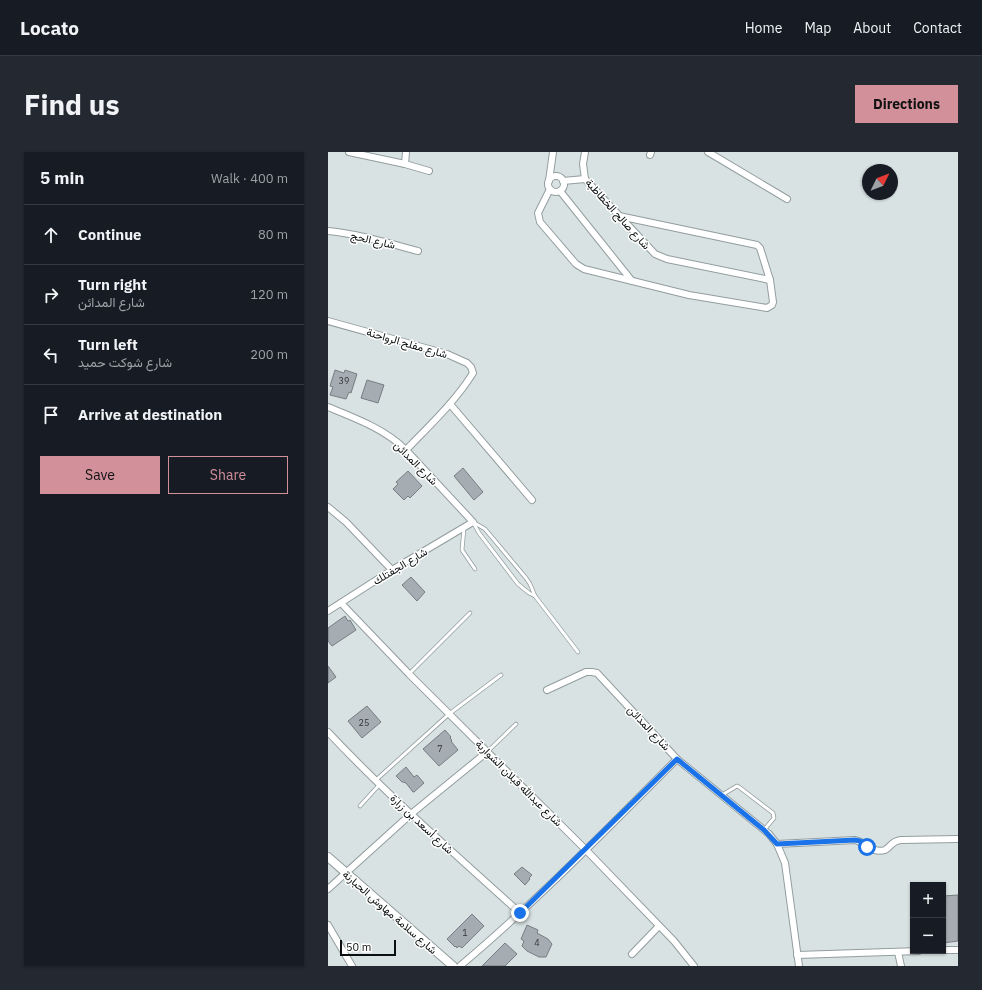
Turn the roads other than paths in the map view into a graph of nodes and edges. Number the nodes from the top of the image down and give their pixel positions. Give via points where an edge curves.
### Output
1 (349, 152) edge
2 (406, 152) edge
3 (553, 152) edge
4 (584, 152) edge
5 (708, 152) edge
6 (405, 164) junction
7 (429, 171) dead end
8 (585, 179) junction
9 (549, 181) junction
10 (563, 181) junction
11 (550, 189) junction
12 (560, 191) junction
13 (787, 200) dead end
14 (620, 216) junction
15 (328, 231) edge
16 (418, 251) dead end
17 (770, 280) junction
18 (632, 281) junction
19 (328, 321) edge
20 (450, 404) junction
21 (328, 408) edge
22 (406, 450) junction
23 (532, 500) dead end
24 (328, 507) edge
25 (473, 522) junction
26 (464, 528) junction
27 (475, 569) dead end
28 (392, 570) junction
29 (535, 596) junction
30 (341, 603) junction
31 (328, 611) edge
32 (470, 613) dead end
33 (578, 652) dead end
34 (409, 674) junction
35 (501, 675) dead end
36 (547, 690) dead end
37 (449, 714) junction
38 (516, 724) dead end
39 (328, 732) edge
40 (487, 752) junction
41 (677, 759) junction
42 (378, 782) junction
43 (722, 795) junction
44 (360, 806) dead end
45 (411, 814) junction
46 (764, 830) junction
47 (958, 839) edge
48 (777, 844) junction
49 (586, 850) junction
50 (328, 857) edge
51 (345, 873) junction
52 (328, 889) edge
53 (520, 913) junction
54 (328, 925) edge
55 (659, 926) junction
56 (946, 950) edge
57 (958, 950) edge
58 (910, 951) edge
59 (898, 952) junction
60 (632, 954) dead end
61 (797, 955) junction
62 (352, 966) edge
63 (453, 966) edge
64 (460, 966) edge
65 (694, 966) edge
66 (799, 966) edge
67 (900, 966) edge

1 - 6 street
2 - 6 street
3 - 9 street
4 - 8 street, شارع صالح الخطاطبة
5 - 13 street
6 - 7 street
8 - 10 street
8 - 14 street, شارع صالح الخطاطبة
9 - 10 street via 556,177
9 - 11 street
10 - 12 street via 563,189
11 - 12 street via 554,192
11 - 18 street via 538,213 540,222 576,264 584,269
12 - 18 street
14 - 17 street, شارع صالح الخطاطبة via 660,257
14 - 17 street via 756,244 760,248
15 - 16 street, شارع الحج via 367,237
17 - 18 street via 773,302 767,308 689,295
19 - 20 street, شارع مفلح الرواحنة via 447,354 467,363 472,373
20 - 22 street, شارع مفلح الرواحنة
20 - 23 street
21 - 22 street, شارع المدائن via 374,427
22 - 25 street, شارع المدائن
24 - 28 street
25 - 26 street, شارع الجفتلك
25 - 29 lane via 518,584
25 - 29 lane via 485,529 526,578
26 - 27 lane via 462,550
26 - 28 street, شارع الجفتلك
28 - 30 street, شارع الجفتلك
29 - 33 lane
30 - 31 street, شارع الجفتلك
30 - 34 street, شارع عبدالله قبلان الشواربة
32 - 34 lane
34 - 37 street, شارع عبدالله قبلان الشواربة
35 - 37 lane
36 - 41 street, شارع المدائن via 586,672 597,673
37 - 40 street, شارع عبدالله قبلان الشواربة
37 - 42 lane
38 - 40 lane
39 - 42 street, شارع أسعد بن زرارة
40 - 45 street
40 - 49 street, شارع عبدالله قبلان الشواربة
41 - 43 street, شارع المدائن
41 - 49 street
42 - 44 lane
42 - 45 street, شارع أسعد بن زرارة
43 - 46 street, شارع المدائن
43 - 46 lane via 737,786 774,813 774,818
45 - 51 street
45 - 53 street, شارع أسعد بن زرارة
46 - 48 street, شارع المدائن
47 - 48 street via 894,841 883,850 872,850 855,840
48 - 61 street, شارع المدائن via 784,863
49 - 53 street
49 - 55 street, شارع عبدالله قبلان الشواربة
50 - 51 street, شارع سلامة مهاوش الحبارنة
51 - 52 street
51 - 63 street, شارع سلامة مهاوش الحبارنة
53 - 64 street
54 - 62 street
55 - 60 street
55 - 65 street, شارع عبدالله قبلان الشواربة
56 - 57 street
58 - 59 street
59 - 61 street
59 - 67 street
61 - 66 street, شارع المدائن

